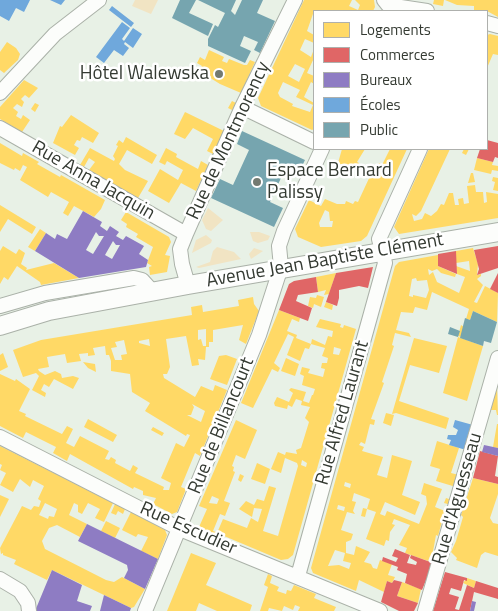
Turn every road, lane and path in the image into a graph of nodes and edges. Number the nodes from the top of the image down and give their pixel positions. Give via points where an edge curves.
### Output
1 (99, 0) edge
2 (295, 0) edge
3 (388, 4) edge
4 (421, 10) edge
5 (0, 93) edge
6 (242, 107) junction
7 (0, 128) edge
8 (313, 142) edge
9 (322, 150) edge
10 (420, 150) edge
11 (498, 232) edge
12 (186, 234) junction
13 (382, 251) junction
14 (281, 267) junction
15 (188, 284) junction
16 (153, 292) junction
17 (0, 306) edge
18 (0, 326) edge
19 (498, 358) edge
20 (0, 437) edge
21 (180, 529) junction
22 (298, 576) junction
23 (0, 579) edge
24 (29, 611) edge
25 (145, 611) edge
26 (380, 611) edge
27 (425, 611) edge

1 - 5 street via 55,34
2 - 6 street, Rue de Montmorency
3 - 4 street
6 - 8 street
6 - 12 street, Rue de Montmorency
7 - 12 street, Rue Anna Jacquin
9 - 14 street via 278,246
10 - 13 street, Rue Alfred Laurant via 379,239
11 - 13 main road, Avenue Jean Baptiste Clément
12 - 15 street, Rue de Montmorency via 180,249
13 - 14 main road, Avenue Jean Baptiste Clément
13 - 22 street, Rue Alfred Laurant via 385,263
14 - 15 main road, Avenue Jean Baptiste Clément
14 - 21 street, Rue de Billancourt via 258,335
15 - 16 main road, Avenue Jean Baptiste Clément
16 - 17 street via 142,280 134,278 45,293
16 - 18 main road, Avenue Jean Baptiste Clément via 49,311
19 - 27 street, Rue d'Aguesseau
20 - 21 street, Rue Escudier
21 - 22 street, Rue Escudier
21 - 25 street, Rue de Billancourt
22 - 26 street, Rue Escudier
23 - 24 street via 20,592 28,603

